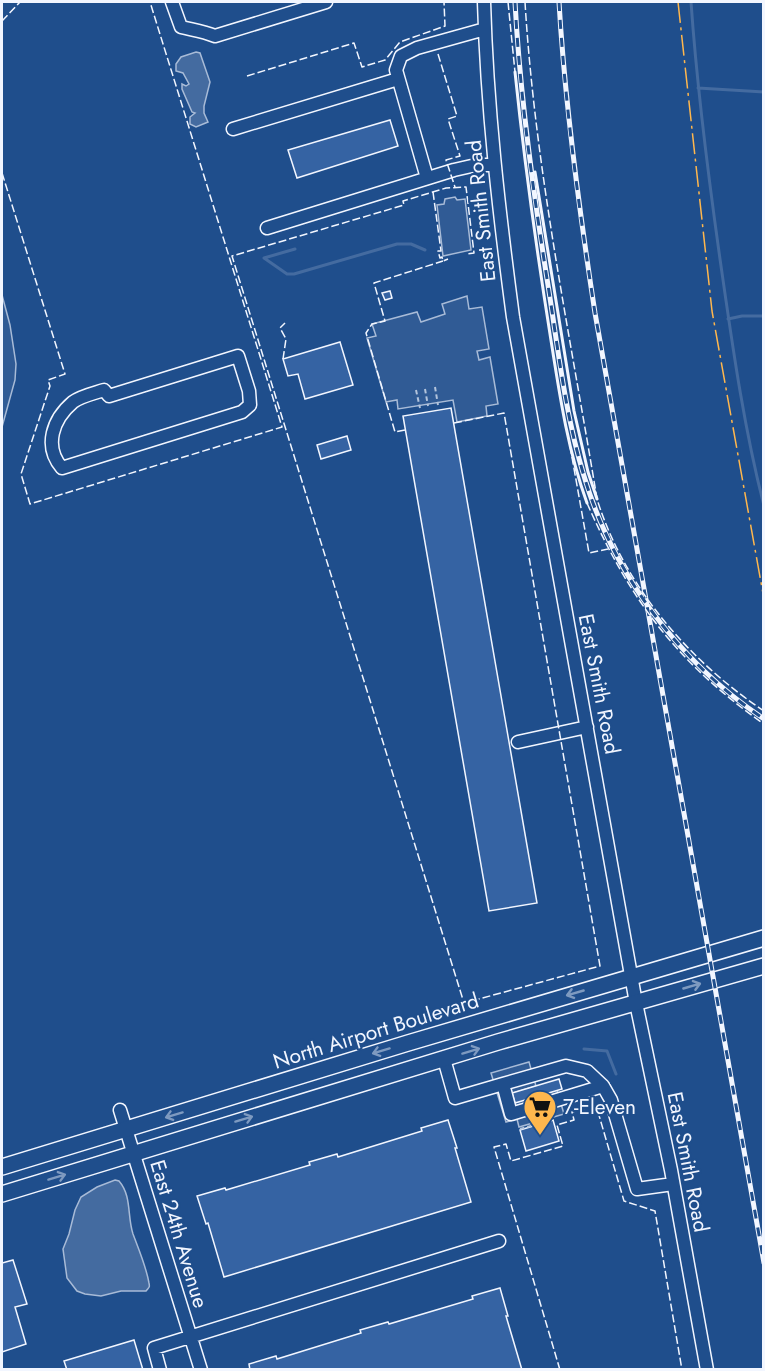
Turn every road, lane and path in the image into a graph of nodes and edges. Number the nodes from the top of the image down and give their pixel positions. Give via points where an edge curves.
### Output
1 (172, 2) edge
2 (280, 2) edge
3 (326, 2) edge
4 (484, 2) edge
5 (284, 14) junction
6 (485, 29) junction
7 (398, 79) junction
8 (233, 129) dead end
9 (494, 165) junction
10 (427, 178) junction
11 (267, 228) dead end
12 (238, 356) joint
13 (435, 387) dead end
14 (425, 389) dead end
15 (416, 390) dead end
16 (438, 405) dead end
17 (428, 406) dead end
18 (420, 408) dead end
19 (587, 727) junction
20 (518, 742) dead end
21 (764, 938) edge
22 (764, 966) edge
23 (632, 977) junction
24 (636, 1003) junction
25 (444, 1059) junction
26 (503, 1084) junction
27 (603, 1086) junction
28 (120, 1110) dead end
29 (534, 1125) dead end
30 (126, 1129) junction
31 (520, 1129) dead end
32 (134, 1153) junction
33 (2, 1167) edge
34 (673, 1184) junction
35 (2, 1194) edge
36 (499, 1241) dead end
37 (191, 1336) junction
38 (160, 1370) edge
39 (201, 1370) edge
40 (707, 1370) edge

1 - 5 street via 181,27 198,28 215,36
2 - 5 street
3 - 5 street
4 - 6 street, East Smith Road
6 - 7 street via 401,56 396,70
6 - 9 street, East Smith Road
7 - 8 street
7 - 10 street
9 - 10 street via 476,165
9 - 19 street, East Smith Road via 513,317
10 - 11 street
12 - 12 street via 109,396 105,390 75,401 55,422 51,446 54,459 62,468 242,412 250,405
13 - 16 path
14 - 17 path
15 - 18 path
19 - 20 street
19 - 23 street, East Smith Road
21 - 23 main road, North Airport Boulevard
24 -> 22 main road
23 - 24 street, East Smith Road
23 -> 30 main road, North Airport Boulevard
25 -> 24 main road
24 - 34 street, East Smith Road
25 - 26 street via 455,1098
32 -> 25 main road
26 - 27 street via 566,1066 587,1071
26 - 27 street via 511,1114
27 - 34 street via 611,1100 637,1189
28 - 30 street, East 24th Avenue
29 - 31 path
30 - 32 street, East 24th Avenue
30 - 33 main road, North Airport Boulevard
35 -> 32 main road
32 - 37 street, East 24th Avenue
34 - 40 street, East Smith Road
36 - 37 street
37 - 38 street via 154,1348
37 - 39 street, East 24th Avenue

